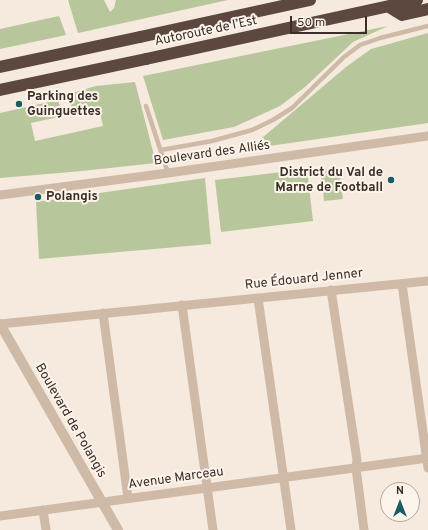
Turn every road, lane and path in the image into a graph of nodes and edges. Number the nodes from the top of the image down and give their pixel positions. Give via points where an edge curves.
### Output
1 (310, 0) edge
2 (417, 0) edge
3 (389, 7) junction
4 (428, 9) edge
5 (428, 26) edge
6 (0, 67) edge
7 (0, 90) edge
8 (146, 106) dead end
9 (428, 136) edge
10 (161, 150) junction
11 (168, 173) junction
12 (0, 195) edge
13 (428, 281) edge
14 (402, 284) junction
15 (330, 290) junction
16 (258, 298) junction
17 (182, 305) junction
18 (103, 313) junction
19 (0, 324) edge
20 (427, 458) edge
21 (356, 468) junction
22 (428, 468) edge
23 (284, 477) junction
24 (207, 488) junction
25 (128, 498) junction
26 (102, 502) junction
27 (44, 510) junction
28 (0, 516) edge
29 (46, 530) edge
30 (118, 530) edge
31 (213, 530) edge
32 (291, 530) edge
33 (364, 530) edge

1 - 6 highway, Autoroute de l’Est, bridge
2 - 3 highway, Autoroute de l’Est
3 - 4 highway via 402,15
3 - 7 highway, Autoroute de l’Est, bridge
5 - 10 lane via 380,38 360,46 344,57 292,108 252,130 212,141
8 - 10 lane
9 - 11 street, Boulevard des Alliés
10 - 11 lane
11 - 12 street, Boulevard des Alliés
13 - 14 street, Rue Édouard Jenner
14 - 15 street, Rue Édouard Jenner
14 - 20 street
15 - 16 street, Rue Édouard Jenner
15 - 21 street via 357,460
16 - 17 street, Rue Édouard Jenner
16 - 23 street
17 - 18 street, Rue Édouard Jenner
17 - 24 street
18 - 19 street, Rue Édouard Jenner
18 - 25 street
19 - 26 street, Boulevard de Polangis
20 - 21 street, Avenue Marceau
20 - 22 street
21 - 23 street, Avenue Marceau
21 - 33 street
23 - 24 street, Avenue Marceau
23 - 32 street
24 - 25 street, Avenue Marceau
24 - 31 street
25 - 26 street, Avenue Marceau
26 - 27 street, Avenue Marceau
26 - 30 street, Boulevard de Polangis
27 - 28 street, Avenue Marceau
27 - 29 street

